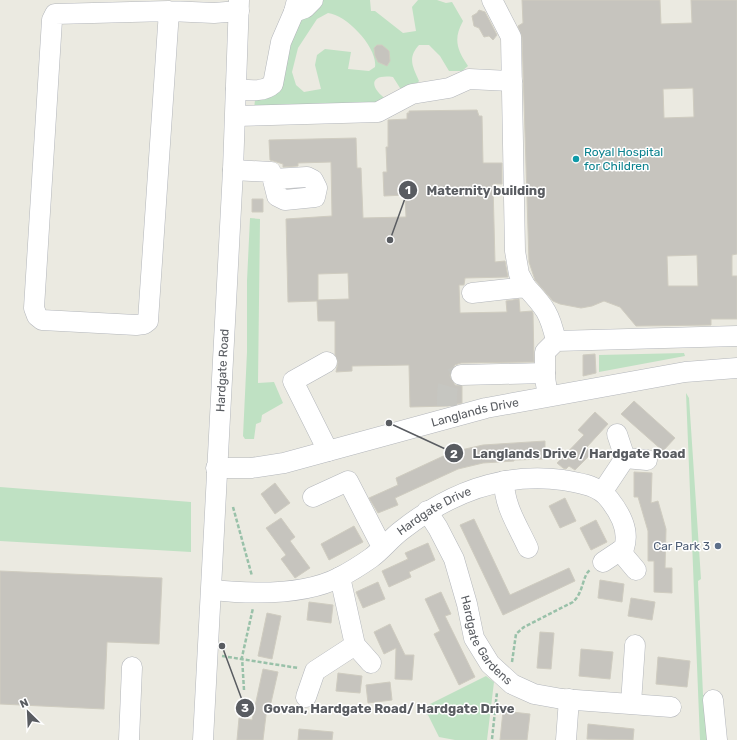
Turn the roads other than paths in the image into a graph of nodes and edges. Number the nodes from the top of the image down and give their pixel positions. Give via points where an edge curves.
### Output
1 (313, 0) edge
2 (492, 0) edge
3 (239, 6) edge
4 (295, 6) edge
5 (169, 10) junction
6 (512, 81) junction
7 (236, 90) junction
8 (236, 116) junction
9 (233, 170) junction
10 (273, 179) dead end
11 (526, 287) junction
12 (472, 293) dead end
13 (737, 336) edge
14 (556, 341) junction
15 (327, 362) dead end
16 (737, 368) edge
17 (545, 373) junction
18 (461, 375) tunnel mouth
19 (548, 396) junction
20 (617, 434) dead end
21 (328, 451) junction
22 (625, 458) junction
23 (646, 460) dead end
24 (216, 468) junction
25 (504, 481) junction
26 (603, 491) junction
27 (313, 497) dead end
28 (427, 511) junction
29 (382, 548) junction
30 (528, 548) dead end
31 (620, 551) junction
32 (603, 562) road end
33 (636, 570) dead end
34 (340, 577) junction
35 (212, 590) junction
36 (355, 645) junction
37 (635, 645) dead end
38 (371, 663) dead end
39 (132, 667) dead end
40 (306, 697) dead end
41 (569, 699) junction
42 (713, 700) dead end
43 (631, 703) junction
44 (671, 707) dead end
45 (129, 740) edge
46 (203, 740) edge
47 (566, 740) edge
48 (717, 740) edge

1 - 4 street via 305,8
2 - 6 street via 511,37
3 - 5 street via 214,13
3 - 7 street, Hardgate Road
4 - 7 street via 281,42 273,84 260,90
5 - 5 street via 62,13 55,14 52,20 34,308 42,320 136,325 148,321
6 - 8 street via 469,79 449,88 412,94 378,112
6 - 11 street via 515,251 519,274
7 - 8 street, Hardgate Road
8 - 9 street, Hardgate Road
9 - 10 street via 271,172
9 - 24 street, Hardgate Road
11 - 12 street
11 - 14 street via 544,306
13 - 14 street
14 - 17 street via 545,352
15 - 21 street via 294,381
16 - 19 street, Langlands Drive via 685,372
17 - 18 street
17 - 19 street
19 - 21 street, Langlands Drive via 486,408 448,412
20 - 22 street
21 - 24 street, Langlands Drive via 284,463 251,468
22 - 23 street
22 - 26 street
24 - 35 street, Hardgate Road
25 - 26 street, Hardgate Drive via 555,479
25 - 28 street, Hardgate Drive via 475,488
25 - 30 street via 504,495
26 - 31 street via 626,527 626,542
27 - 29 street via 348,481
28 - 29 street, Hardgate Drive
28 - 41 street, Hardgate Gardens via 454,559 474,638 490,664 504,678 534,694
29 - 34 street, Hardgate Drive via 372,558
31 - 32 street
31 - 33 street
34 - 35 street, Hardgate Drive via 311,587 286,591
34 - 36 street
35 - 46 street, Hardgate Road
36 - 38 street
36 - 40 street via 315,671
37 - 43 street
39 - 45 street
41 - 43 street, Hardgate Gardens
41 - 47 street
42 - 48 street
43 - 44 street, Hardgate Gardens

